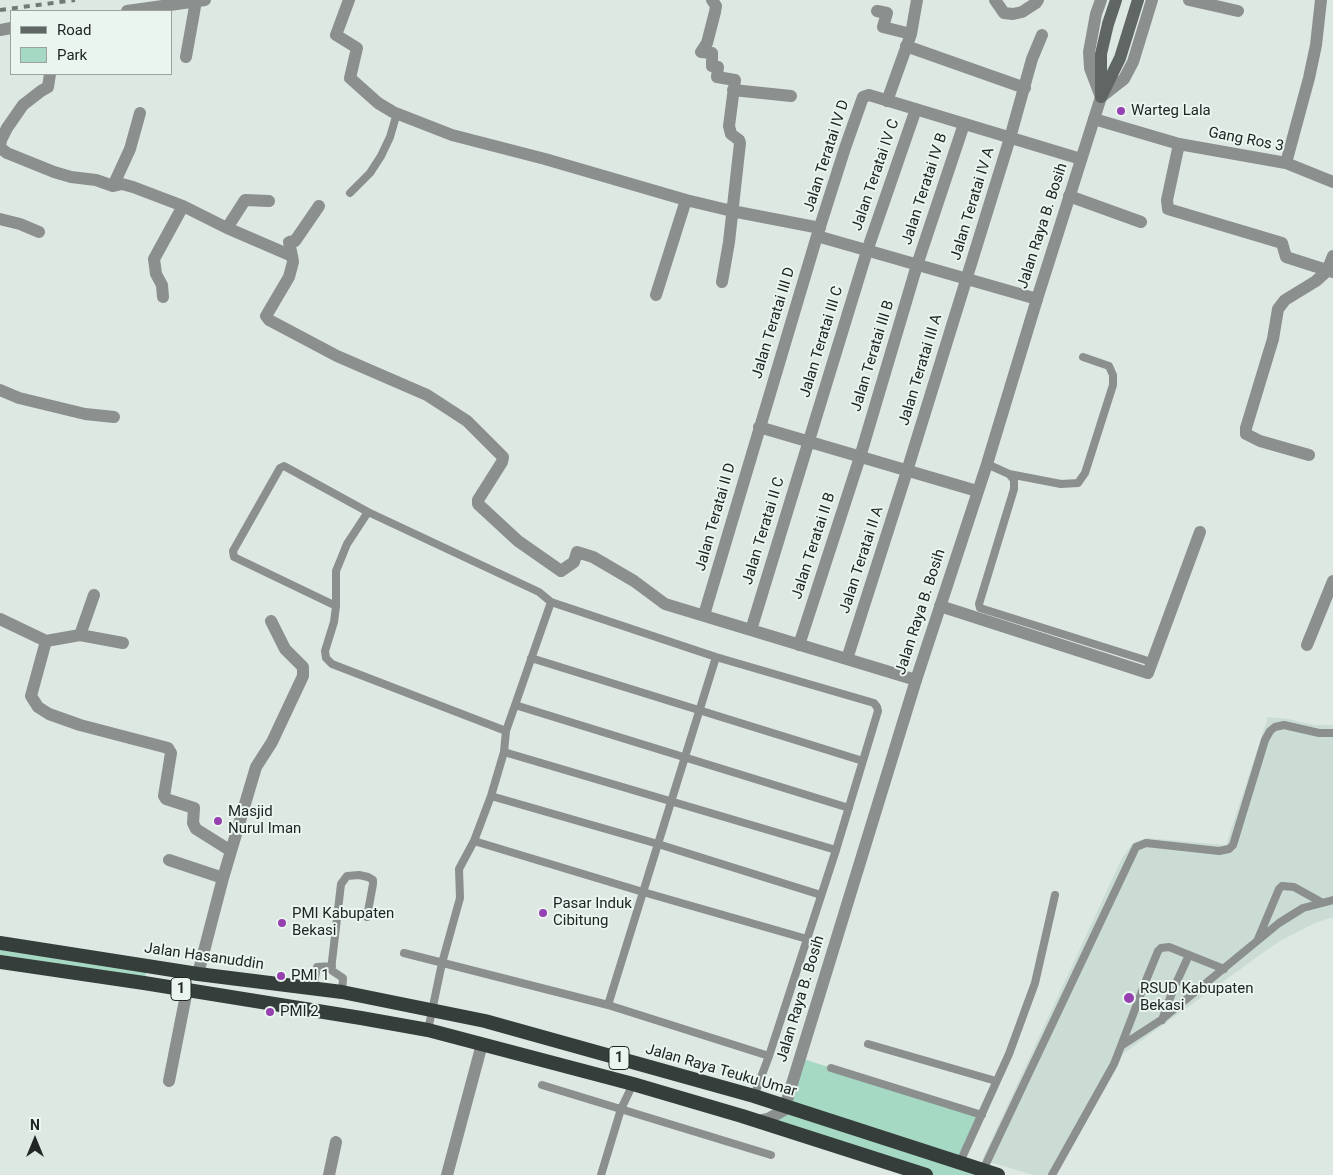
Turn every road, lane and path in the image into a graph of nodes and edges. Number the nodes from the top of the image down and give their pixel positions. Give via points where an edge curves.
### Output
1 (349, 0) edge
2 (712, 0) edge
3 (917, 0) edge
4 (995, 0) edge
5 (1038, 0) edge
6 (1101, 0) edge
7 (1116, 0) edge
8 (1138, 0) edge
9 (1152, 0) edge
10 (1189, 0) edge
11 (1321, 0) edge
12 (192, 1) edge
13 (134, 10) edge
14 (877, 11) dead end
15 (1238, 11) dead end
16 (911, 34) junction
17 (1042, 35) dead end
18 (906, 46) junction
19 (186, 57) dead end
20 (50, 75) edge
21 (1025, 88) junction
22 (734, 90) junction
23 (791, 96) dead end
24 (1101, 97) junction
25 (887, 101) junction
26 (916, 109) junction
27 (140, 113) dead end
28 (397, 114) junction
29 (1094, 119) junction
30 (964, 124) junction
31 (1010, 138) junction
32 (1179, 144) junction
33 (0, 147) edge
34 (1081, 159) junction
35 (1286, 163) junction
36 (1333, 182) edge
37 (113, 186) junction
38 (350, 194) dead end
39 (1070, 196) junction
40 (686, 200) junction
41 (268, 201) dead end
42 (183, 206) junction
43 (319, 206) dead end
44 (732, 211) junction
45 (0, 219) edge
46 (1141, 222) dead end
47 (227, 228) junction
48 (39, 232) dead end
49 (819, 232) junction
50 (867, 251) junction
51 (292, 256) junction
52 (1333, 256) edge
53 (917, 265) junction
54 (1330, 272) edge
55 (966, 279) junction
56 (722, 282) dead end
57 (656, 295) dead end
58 (163, 297) dead end
59 (1037, 298) junction
60 (1083, 357) dead end
61 (0, 390) edge
62 (114, 417) dead end
63 (759, 427) junction
64 (808, 442) junction
65 (1309, 455) dead end
66 (860, 457) junction
67 (987, 464) junction
68 (907, 471) junction
69 (1009, 474) junction
70 (977, 491) junction
71 (368, 512) junction
72 (1200, 532) dead end
73 (1333, 580) edge
74 (94, 594) dead end
75 (1330, 597) edge
76 (551, 602) junction
77 (336, 606) junction
78 (940, 606) junction
79 (704, 615) junction
80 (0, 620) edge
81 (271, 621) dead end
82 (751, 630) junction
83 (80, 635) junction
84 (46, 641) junction
85 (123, 644) dead end
86 (799, 645) junction
87 (1306, 645) dead end
88 (716, 656) junction
89 (531, 658) junction
90 (847, 659) junction
91 (1145, 660) dead end
92 (916, 680) junction
93 (515, 705) junction
94 (699, 710) junction
95 (506, 731) junction
96 (1333, 733) edge
97 (504, 752) junction
98 (684, 757) junction
99 (863, 761) junction
100 (491, 796) junction
101 (671, 800) junction
102 (849, 808) junction
103 (474, 841) junction
104 (658, 844) junction
105 (231, 850) junction
106 (836, 850) junction
107 (169, 860) dead end
108 (223, 878) junction
109 (643, 892) junction
110 (821, 895) junction
111 (1055, 895) dead end
112 (1333, 900) edge
113 (1321, 902) junction
114 (367, 917) dead end
115 (807, 939) junction
116 (1257, 941) junction
117 (0, 943) edge
118 (404, 953) dead end
119 (1189, 955) junction
120 (0, 962) edge
121 (442, 963) junction
122 (148, 965) junction
123 (332, 966) junction
124 (1224, 969) junction
125 (198, 974) junction
126 (144, 983) junction
127 (313, 988) junction
128 (187, 990) junction
129 (342, 992) junction
130 (608, 1005) junction
131 (432, 1010) junction
132 (1161, 1020) junction
133 (428, 1030) junction
134 (482, 1044) junction
135 (868, 1044) dead end
136 (1121, 1046) junction
137 (769, 1056) junction
138 (831, 1068) dead end
139 (168, 1081) dead end
140 (996, 1081) junction
141 (542, 1084) dead end
142 (633, 1084) junction
143 (754, 1096) junction
144 (785, 1106) junction
145 (621, 1109) junction
146 (982, 1115) junction
147 (757, 1121) junction
148 (336, 1142) dead end
149 (771, 1155) dead end
150 (960, 1162) junction
151 (983, 1170) junction
152 (330, 1175) edge
153 (447, 1175) edge
154 (601, 1175) edge
155 (926, 1175) edge
156 (998, 1175) edge
157 (1052, 1175) edge

1 - 28 street via 336,35 357,48 350,78 378,103
2 - 22 street via 715,12 707,43 701,52 712,53 712,66 718,67 717,77 735,79
3 - 16 street
4 - 5 street via 1004,13 1014,14
6 - 24 street via 1089,52 1090,68
7 - 24 main road via 1101,54
8 - 24 main road via 1120,58
9 - 24 street via 1133,62 1124,79
10 - 15 street
11 - 35 street via 1310,78
12 - 13 street
12 - 19 street
14 - 16 street via 887,13 883,27
16 - 18 street
17 - 21 street, Jalan Teratai IV A
18 - 21 street
18 - 25 street
20 - 33 street via 48,87 23,105 6,128
21 - 31 street, Jalan Teratai IV A
22 - 23 street
22 - 44 street via 730,126 731,134 740,143
24 - 29 street, Jalan Raya B. Bosih
25 - 26 street
25 - 49 street, Jalan Teratai IV D via 863,97
26 - 30 street
26 - 50 street, Jalan Teratai IV C
27 - 37 street via 130,149
28 - 38 lane via 381,156
28 - 40 street via 452,135
29 - 32 street, Gang Ros 3
29 - 34 street, Jalan Raya B. Bosih
30 - 31 street
30 - 53 street, Jalan Teratai IV B
31 - 34 street
31 - 55 street, Jalan Teratai IV A
32 - 35 street, Gang Ros 3
32 - 54 street via 1166,200 1168,209 1282,243 1286,257
33 - 37 street via 7,154 54,172
34 - 39 street, Jalan Raya B. Bosih
35 - 36 street, Gang Ros 3
37 - 42 street via 133,187
39 - 46 street
39 - 59 street, Jalan Raya B. Bosih
40 - 44 street
40 - 57 street
41 - 47 street via 245,200
42 - 47 street
42 - 58 street via 154,260
43 - 51 street via 295,241 288,242
44 - 49 street
44 - 56 street
45 - 48 street
47 - 51 street
49 - 50 street
49 - 63 street, Jalan Teratai III D
50 - 53 street
50 - 64 street, Jalan Teratai III C
51 - 79 street via 289,277 266,316 268,320 337,356 426,395 467,421 503,456 478,504 518,541 561,571 574,562 577,552 634,581 665,604
52 - 54 street
53 - 55 street
53 - 66 street, Jalan Teratai III B
54 - 65 street via 1285,300 1278,309 1273,339 1246,428 1246,434 1260,441
55 - 59 street
55 - 68 street, Jalan Teratai III A
59 - 67 street, Jalan Raya B. Bosih
60 - 69 lane via 1109,366 1114,375 1114,385 1085,473 1078,483 1061,484
61 - 62 street via 19,398
63 - 64 street
63 - 79 street, Jalan Teratai II D
64 - 66 street
64 - 82 street, Jalan Teratai II C
66 - 68 street
66 - 86 street, Jalan Teratai II B
67 - 69 lane
67 - 70 street, Jalan Raya B. Bosih
68 - 70 street
68 - 90 street, Jalan Teratai II A
69 - 91 lane via 1014,480 1014,489 980,608
70 - 78 street, Jalan Raya B. Bosih
71 - 76 lane via 539,592
71 - 77 lane via 346,544 336,571
71 - 77 lane via 284,466 234,551 236,559
72 - 78 street via 1148,673
73 - 75 street
74 - 83 street
75 - 87 street
76 - 88 lane
76 - 89 lane
77 - 95 lane via 325,651 332,664
78 - 92 street, Jalan Raya B. Bosih
79 - 82 street
80 - 84 street
81 - 105 street via 285,649 303,667 303,676 272,742 256,766
82 - 86 street
83 - 84 street
83 - 85 street
84 - 105 street via 32,696 38,707 80,725 168,748 171,753 164,796 194,808 196,829
86 - 90 street
88 - 94 lane
88 - 99 lane via 874,703 878,711
89 - 93 lane
89 - 94 lane
90 - 92 street
92 - 144 street, Jalan Raya B. Bosih
93 - 95 lane
93 - 98 lane
94 - 98 lane
94 - 99 lane
95 - 97 lane
96 - 151 lane via 1284,726 1270,731 1230,849 1219,852 1146,843 1136,847
97 - 100 lane
97 - 101 lane
98 - 101 lane
98 - 102 lane
99 - 102 lane
100 - 103 lane
100 - 104 lane
101 - 104 lane
101 - 106 lane
102 - 106 lane
103 - 109 lane
103 - 121 lane via 459,869 460,898
104 - 109 lane
104 - 110 lane
105 - 108 street
106 - 110 lane
107 - 108 street
108 - 125 street
109 - 115 lane
109 - 130 lane
110 - 115 lane
111 - 140 lane via 1035,983
112 - 113 lane
113 - 116 lane via 1291,915
113 - 116 lane via 1294,887 1282,886
114 - 123 lane via 373,880 359,875 347,876 341,884
115 - 137 lane
116 - 124 lane
117 - 122 highway, Jalan Hasanuddin / 1
118 - 121 lane
119 - 124 lane
119 - 132 lane
119 - 136 lane via 1169,947 1158,951
120 - 126 highway, 1
121 - 130 lane
121 - 131 lane
122 - 125 highway, Jalan Hasanuddin / 1
122 - 126 highway
123 - 127 lane via 317,967
123 - 129 lane via 331,970 343,978
124 - 132 lane
125 - 127 highway, Jalan Hasanuddin / 1
126 - 128 highway, 1
127 - 129 highway, Jalan Hasanuddin / 1
128 - 133 highway, 1
128 - 139 street
129 - 131 highway, Jalan Hasanuddin / 1
130 - 137 lane
131 - 133 lane
131 - 143 highway, Jalan Raya Teuku Umar / 1 via 485,1021
132 - 136 lane
133 - 134 highway, 1
134 - 142 highway, 1
134 - 153 street
135 - 140 lane
136 - 157 lane
137 - 143 lane
138 - 146 lane
140 - 146 lane
141 - 145 lane
142 - 145 lane
142 - 147 highway, 1
143 - 144 highway, Jalan Raya Teuku Umar / 1
144 - 147 street via 779,1114
144 - 150 highway, Jalan Raya Teuku Umar / 1
145 - 149 lane
145 - 154 lane
146 - 150 lane
147 - 155 highway, 1
148 - 152 street
150 - 151 highway, Jalan Raya Teuku Umar / 1
151 - 156 highway, Jalan Raya Teuku Umar / 1

